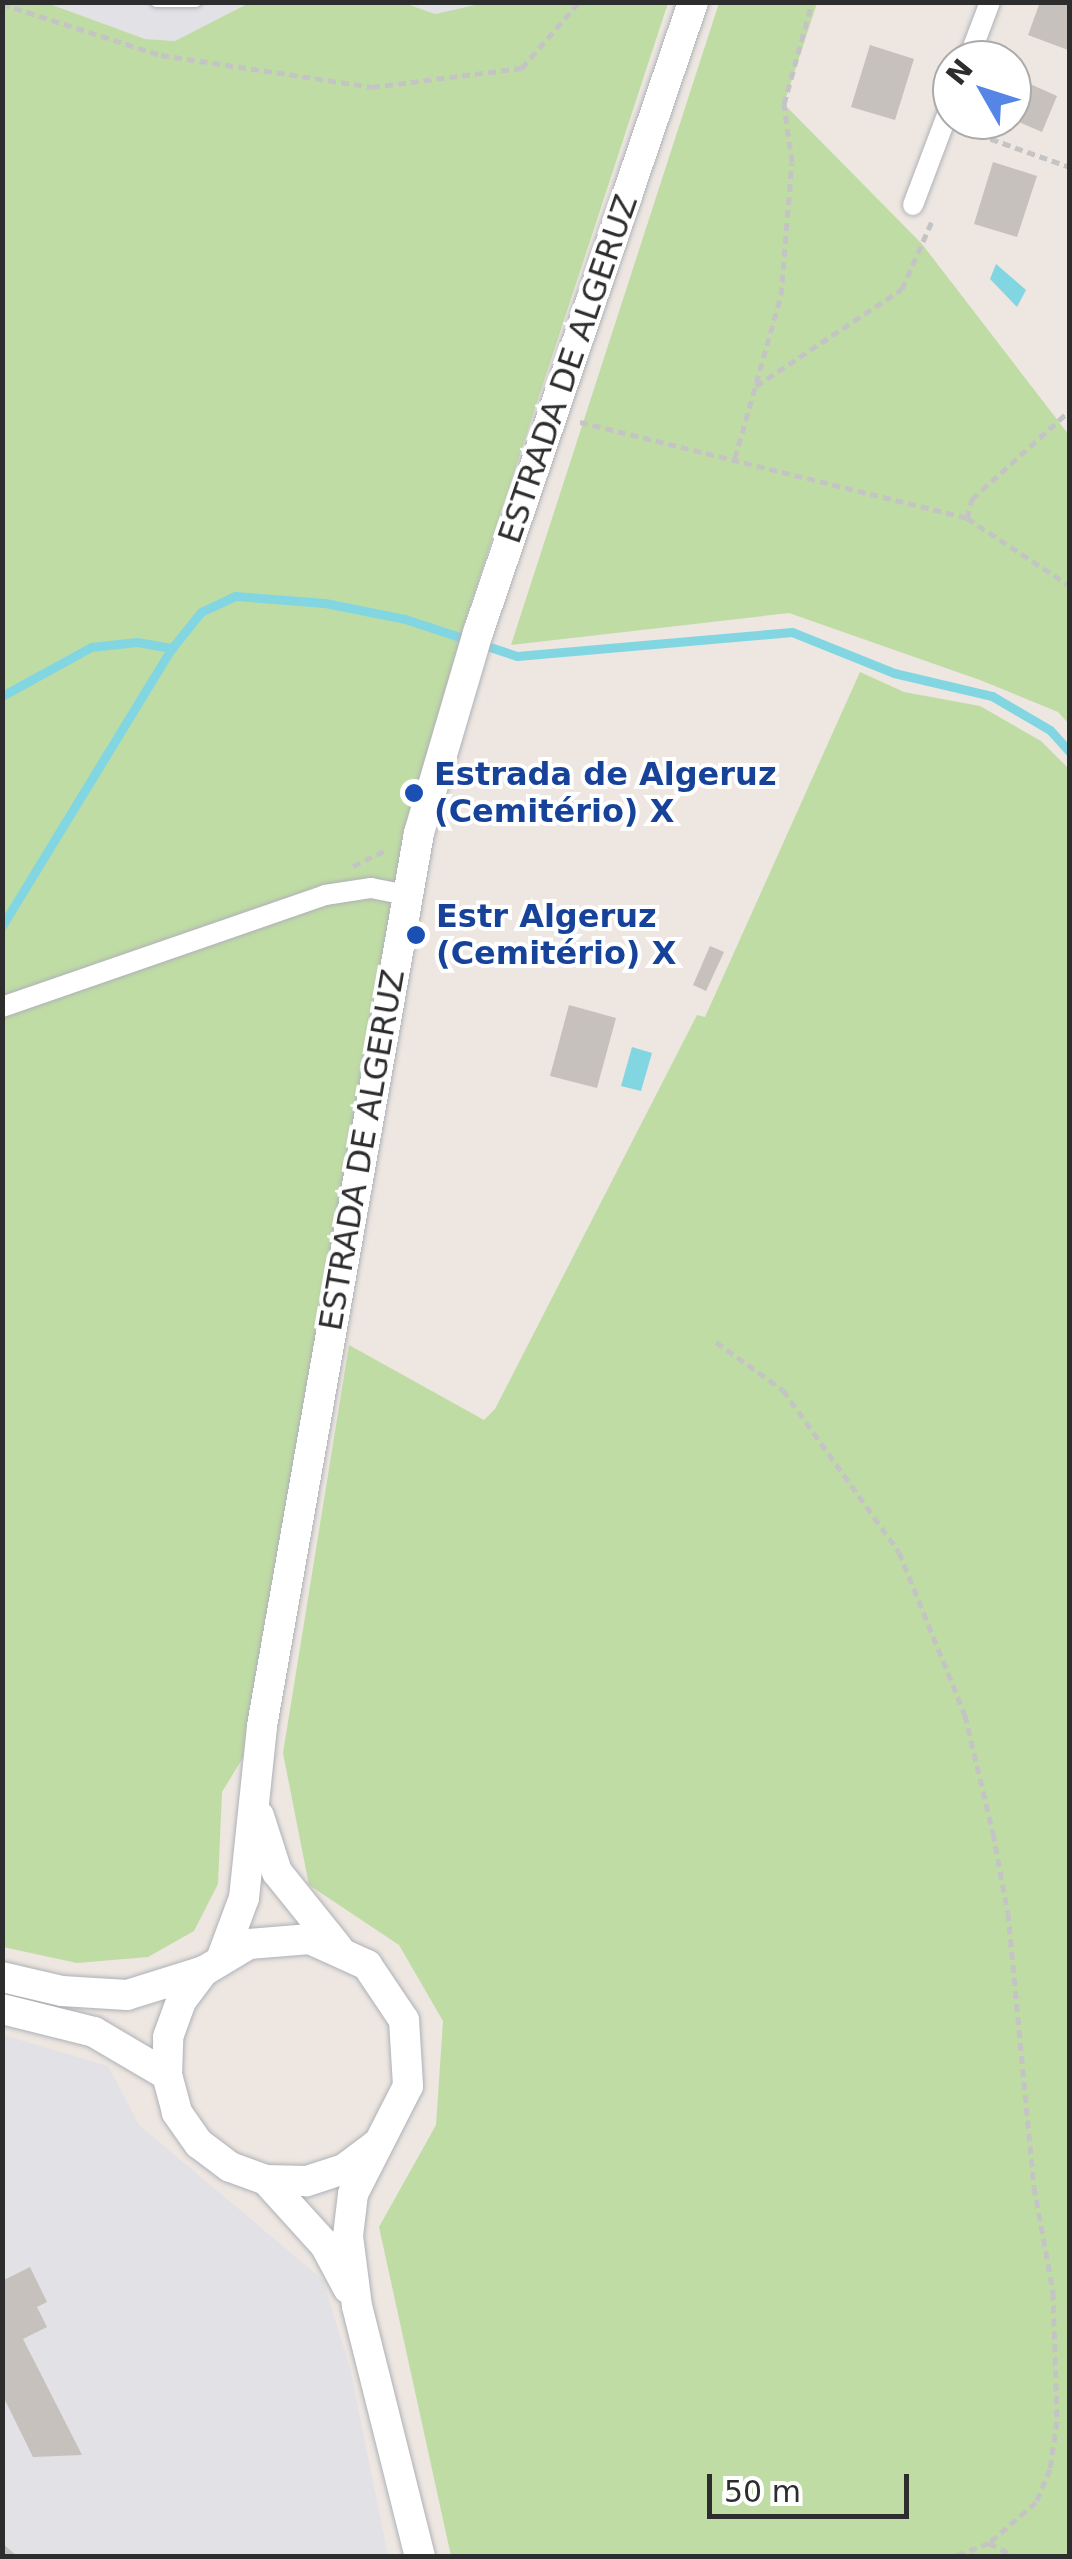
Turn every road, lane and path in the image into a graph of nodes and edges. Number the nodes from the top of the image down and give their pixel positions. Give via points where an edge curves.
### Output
1 (156, 2) edge
2 (196, 2) edge
3 (579, 2) edge
4 (694, 2) edge
5 (812, 2) edge
6 (990, 2) edge
7 (2, 4) edge
8 (976, 40) edge
9 (937, 140) edge
10 (1010, 140) edge
11 (1070, 167) edge
12 (913, 205) joint
13 (754, 387) junction
14 (1070, 410) edge
15 (552, 416) junction
16 (735, 459) junction
17 (968, 518) junction
18 (1070, 586) edge
19 (406, 895) junction
20 (2, 1007) edge
21 (716, 1342) dead end
22 (254, 1799) junction
23 (338, 1948) junction
24 (213, 1964) junction
25 (2, 1977) edge
26 (2, 2010) edge
27 (167, 2075) junction
28 (376, 2145) junction
29 (266, 2180) junction
30 (357, 2306) junction
31 (989, 2543) junction
32 (420, 2556) edge
33 (955, 2556) edge
34 (1014, 2556) edge

1 - 2 lane
3 - 7 path via 522,68 372,87 160,55
4 - 15 main road, ESTRADA DE ALGERUZ
5 - 13 path via 784,104 792,162 780,295
6 - 8 street
9 - 12 street
10 - 11 path
12 - 13 path via 935,215 902,289
13 - 16 path
14 - 17 path via 972,499
15 - 16 path
15 - 19 main road, ESTRADA DE ALGERUZ via 475,644
16 - 17 path
17 - 18 path
19 - 20 street via 371,888 325,895
19 - 22 main road, ESTRADA DE ALGERUZ
21 - 31 path via 782,1390 900,1552 965,1714 992,1832 1008,1913 1058,2358 1050,2469 1036,2502
22 - 23 main road, ESTRADA DE ALGERUZ via 276,1872
22 - 24 main road, ESTRADA DE ALGERUZ via 244,1898
23 - 24 main road, ESTRADA DE ALGERUZ via 279,1938
23 - 28 main road, ESTRADA DE ALGERUZ via 390,1990 411,2053 408,2086
24 - 25 main road via 127,1995 62,1991
24 - 27 main road, ESTRADA DE ALGERUZ via 181,2002 168,2037
26 - 27 main road via 94,2032
27 - 29 main road, ESTRADA DE ALGERUZ via 178,2112 199,2144 230,2168
28 - 29 main road, ESTRADA DE ALGERUZ via 325,2175
28 - 30 main road, ESTRADA DE ALGERUZ via 348,2216
29 - 30 main road, ESTRADA DE ALGERUZ via 326,2246
30 - 32 main road, ESTRADA DE ALGERUZ
31 - 33 path
31 - 34 path

